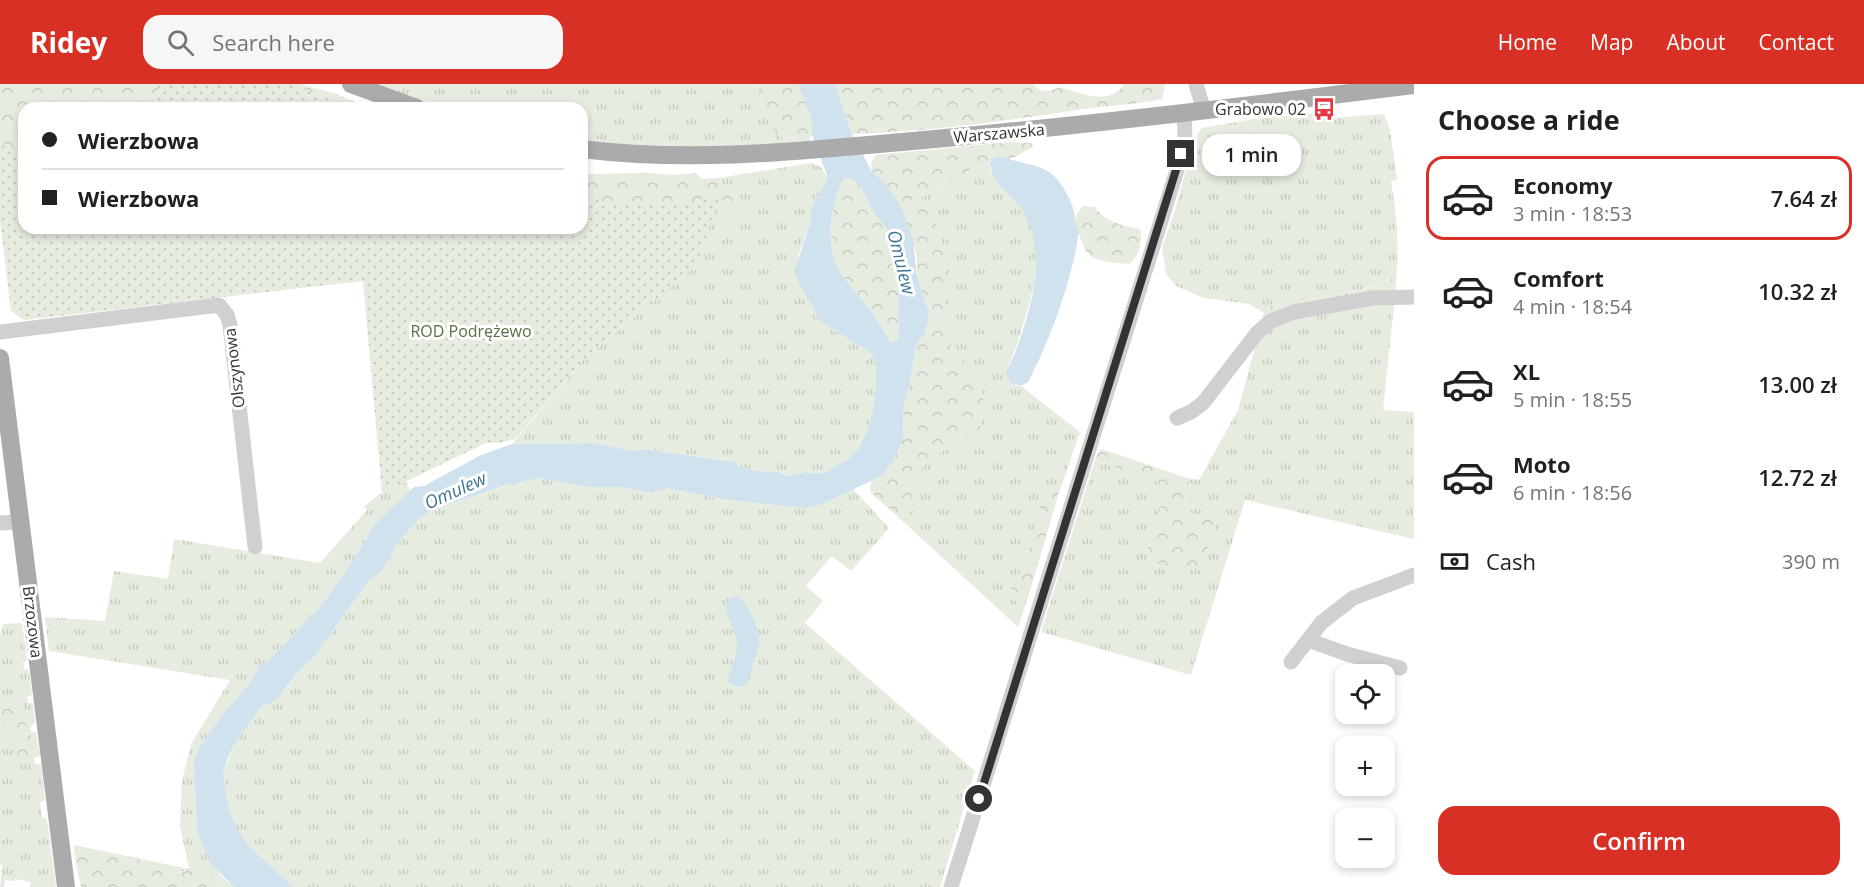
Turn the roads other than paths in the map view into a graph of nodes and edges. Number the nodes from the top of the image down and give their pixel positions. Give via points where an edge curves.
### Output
1 (351, 84) edge
2 (1196, 84) edge
3 (1207, 84) edge
4 (1413, 87) edge
5 (400, 102) edge
6 (1204, 111) junction
7 (1184, 113) junction
8 (588, 150) edge
9 (1414, 297) edge
10 (0, 332) edge
11 (0, 358) edge
12 (1177, 418) dead end
13 (20, 522) junction
14 (0, 523) edge
15 (255, 547) dead end
16 (1414, 575) edge
17 (1308, 640) junction
18 (1291, 662) dead end
19 (1400, 669) dead end
20 (66, 887) edge
21 (951, 887) edge

1 - 5 main road
2 - 6 street
3 - 6 street
4 - 6 main road, Warszawska
6 - 7 main road, Warszawska
7 - 8 main road, Warszawska via 802,151 695,156
7 - 21 street via 1185,138 1177,170
9 - 12 street via 1373,298 1281,315 1263,326 1203,403
10 - 15 street, Olszynowa via 219,305 230,325
11 - 13 main road, Brzozowa
13 - 14 street
13 - 20 main road, Brzozowa
16 - 17 street via 1353,598 1321,623
17 - 18 street
17 - 19 street

